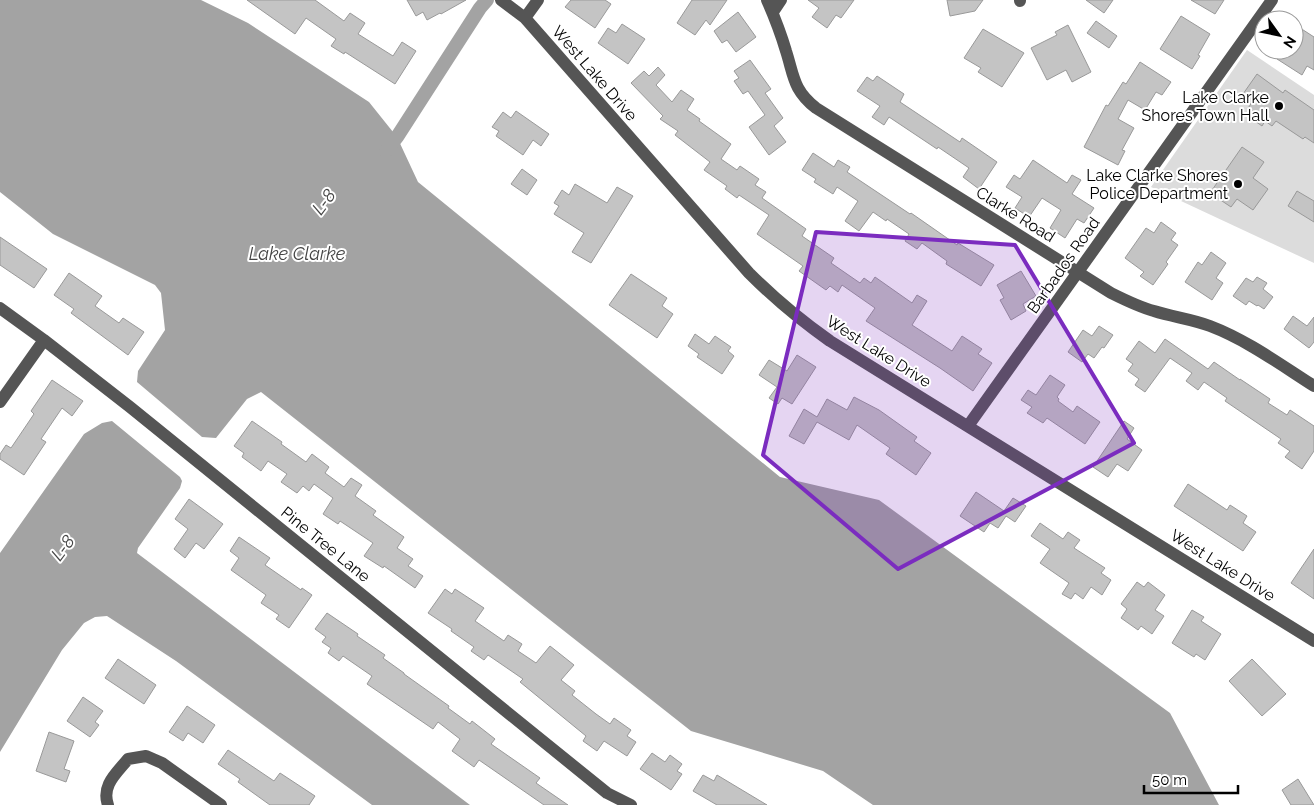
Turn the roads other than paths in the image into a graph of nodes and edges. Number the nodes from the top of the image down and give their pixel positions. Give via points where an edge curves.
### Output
1 (538, 0) edge
2 (767, 0) edge
3 (781, 0) edge
4 (1272, 0) edge
5 (506, 3) edge
6 (773, 12) junction
7 (525, 18) junction
8 (1078, 272) junction
9 (0, 308) edge
10 (44, 340) junction
11 (1314, 386) edge
12 (0, 402) edge
13 (968, 426) junction
14 (1314, 641) edge
15 (108, 805) edge
16 (221, 805) edge
17 (631, 805) edge

1 - 7 street
2 - 6 street, Clarke Road
3 - 6 street
4 - 8 street, Barbados Road
5 - 7 street, West Lake Drive
6 - 8 street, Clarke Road via 797,88 809,102
7 - 13 street, West Lake Drive via 774,298 830,341
8 - 11 street, Clarke Road via 1128,302 1227,333
8 - 13 street, Barbados Road
9 - 10 street, Pine Tree Lane
10 - 12 street
10 - 17 street, Pine Tree Lane via 606,793
13 - 14 street, West Lake Drive
15 - 16 street via 108,784 128,759 146,756 162,763

